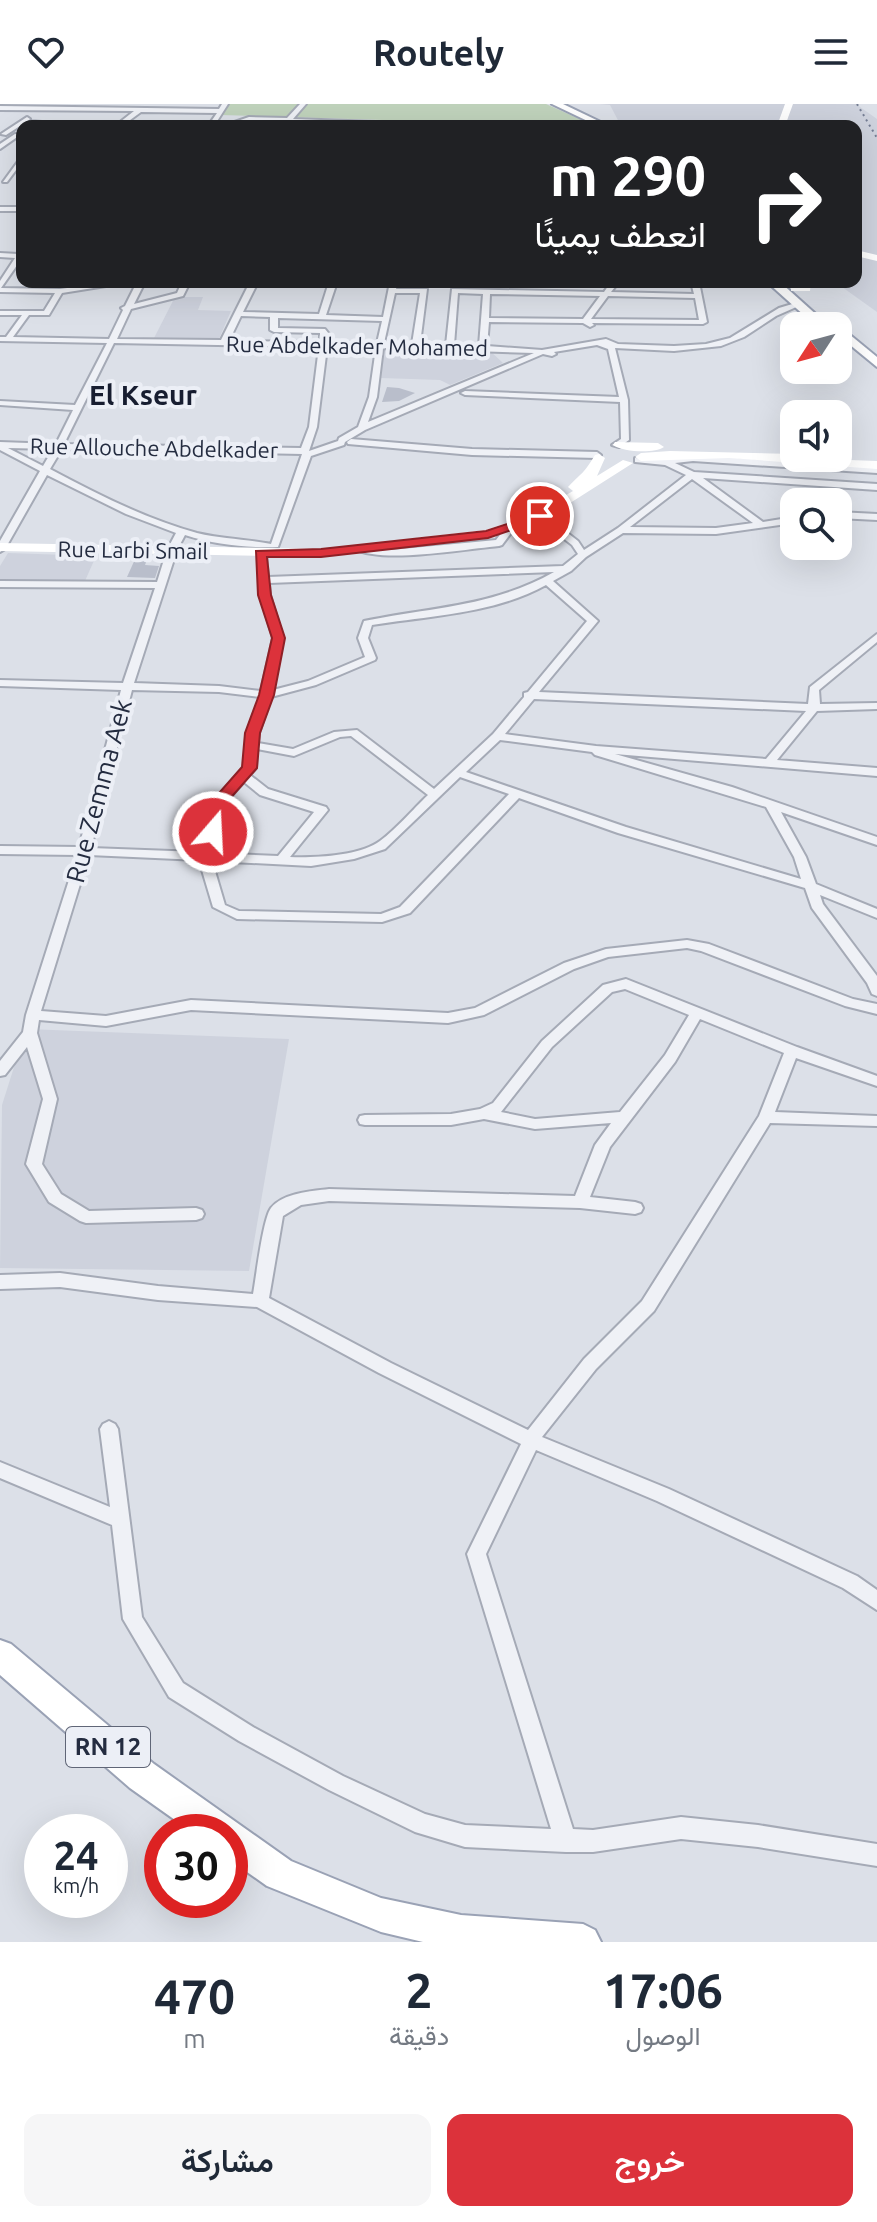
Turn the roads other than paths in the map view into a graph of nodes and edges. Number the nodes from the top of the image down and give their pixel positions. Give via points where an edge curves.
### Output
1 (78, 104) edge
2 (303, 104) edge
3 (556, 104) edge
4 (60, 106) edge
5 (222, 106) edge
6 (0, 108) edge
7 (146, 108) edge
8 (45, 109) junction
9 (25, 120) edge
10 (127, 120) edge
11 (288, 120) edge
12 (592, 120) edge
13 (16, 126) edge
14 (16, 135) edge
15 (16, 262) edge
16 (0, 288) edge
17 (82, 288) edge
18 (137, 288) edge
19 (183, 288) edge
20 (251, 288) edge
21 (331, 288) edge
22 (393, 288) edge
23 (405, 288) edge
24 (611, 288) edge
25 (696, 288) edge
26 (783, 288) edge
27 (786, 288) edge
28 (787, 288) edge
29 (60, 291) junction
30 (487, 292) junction
31 (607, 294) junction
32 (698, 296) junction
33 (799, 304) junction
34 (125, 308) junction
35 (808, 312) edge
36 (817, 312) edge
37 (0, 313) edge
38 (27, 313) junction
39 (238, 314) junction
40 (274, 315) junction
41 (322, 317) junction
42 (387, 319) junction
43 (487, 320) junction
44 (585, 321) junction
45 (4, 339) edge
46 (113, 341) junction
47 (852, 341) edge
48 (224, 343) junction
49 (608, 344) junction
50 (324, 345) junction
51 (382, 346) junction
52 (416, 346) junction
53 (450, 347) junction
54 (483, 348) junction
55 (852, 352) edge
56 (547, 353) junction
57 (877, 363) edge
58 (877, 373) edge
59 (465, 393) junction
60 (624, 400) junction
61 (0, 403) edge
62 (79, 408) junction
63 (362, 428) junction
64 (345, 442) junction
65 (617, 445) junction
66 (0, 446) edge
67 (59, 446) junction
68 (305, 452) junction
69 (780, 453) edge
70 (598, 456) junction
71 (635, 460) junction
72 (852, 460) edge
73 (666, 462) junction
74 (877, 465) edge
75 (46, 470) junction
76 (692, 475) junction
77 (877, 487) edge
78 (540, 516) junction
79 (852, 516) edge
80 (877, 517) edge
81 (780, 522) edge
82 (762, 525) junction
83 (621, 530) junction
84 (181, 533) junction
85 (0, 548) edge
86 (172, 550) junction
87 (270, 550) junction
88 (583, 555) junction
89 (568, 569) junction
90 (265, 580) junction
91 (548, 582) junction
92 (0, 584) edge
93 (160, 585) junction
94 (877, 637) edge
95 (0, 683) edge
96 (127, 688) junction
97 (266, 695) junction
98 (528, 695) junction
99 (877, 706) edge
100 (814, 708) junction
101 (497, 736) junction
102 (252, 745) junction
103 (596, 749) junction
104 (770, 762) junction
105 (877, 772) edge
106 (459, 773) junction
107 (245, 777) junction
108 (517, 793) junction
109 (435, 795) junction
110 (772, 807) junction
111 (877, 841) edge
112 (0, 850) edge
113 (84, 851) junction
114 (204, 856) junction
115 (281, 860) junction
116 (808, 885) junction
117 (877, 914) edge
118 (877, 991) edge
119 (877, 1009) edge
120 (697, 1012) junction
121 (33, 1015) junction
122 (30, 1033) junction
123 (792, 1051) junction
124 (0, 1071) edge
125 (877, 1081) edge
126 (486, 1114) junction
127 (623, 1117) junction
128 (766, 1117) junction
129 (365, 1120) dead end
130 (877, 1121) edge
131 (580, 1202) junction
132 (635, 1208) dead end
133 (196, 1214) dead end
134 (0, 1282) edge
135 (260, 1301) junction
136 (109, 1429) dead end
137 (533, 1441) junction
138 (0, 1470) edge
139 (121, 1520) junction
140 (877, 1601) edge
141 (0, 1655) edge
142 (196, 1814) edge
143 (566, 1841) junction
144 (248, 1852) edge
145 (877, 1855) edge
146 (583, 1942) edge

1 - 4 street
2 - 11 street
3 - 12 main road
4 - 7 street
4 - 8 street
5 - 7 street
6 - 8 street
7 - 10 street
8 - 9 street
13 - 14 street via 4,134
15 - 16 street
16 - 29 street
17 - 29 street
18 - 34 street
19 - 34 street via 180,294
20 - 39 street
21 - 41 street
22 - 42 street
23 - 52 street via 424,291
24 - 31 street
25 - 32 street
26 - 49 street via 767,313 722,338
27 - 33 main road
28 - 36 main road
29 - 38 street via 46,313
30 - 31 street
30 - 43 street
30 - 53 street via 455,291
31 - 32 street
31 - 44 street
32 - 44 street via 703,322
33 - 35 main road
33 - 49 street via 782,307 722,343
34 - 46 street
37 - 38 street
38 - 45 street
39 - 40 street
39 - 48 street
40 - 41 street
40 - 50 street via 274,330 322,331
41 - 42 street
42 - 51 street
43 - 44 street
43 - 54 street
44 - 49 street
45 - 46 street, Rue Abdelkader Mohamed
46 - 48 street, Rue Abdelkader Mohamed
46 - 62 street
47 - 57 main road
48 - 50 street, Rue Abdelkader Mohamed
49 - 56 street
49 - 60 street
50 - 51 street, Rue Abdelkader Mohamed
50 - 68 street
51 - 52 street, Rue Abdelkader Mohamed
51 - 63 street
52 - 53 street, Rue Abdelkader Mohamed
53 - 54 street, Rue Abdelkader Mohamed
54 - 56 street, Rue Abdelkader Mohamed
55 - 58 main road
56 - 59 street
56 - 63 street
59 - 60 street
59 - 64 street
60 - 65 street via 625,440
61 - 62 street
62 - 67 street
63 - 64 street
64 - 68 street, Rue Allouche Abdelkader
64 - 70 street
65 - 69 main road
65 - 70 main road via 600,449
65 - 71 main road via 637,449
66 - 67 street, Rue Allouche Abdelkader
66 - 75 street
67 - 68 street, Rue Allouche Abdelkader
67 - 75 street
68 - 87 street
70 - 71 main road via 611,463
70 - 87 main road via 590,477 529,514 495,526
71 - 73 street
71 - 74 main road via 679,453
71 - 78 main road
72 - 74 main road
73 - 74 street via 693,458
73 - 76 street
75 - 84 street
75 - 85 street
76 - 77 street
76 - 82 street
76 - 83 street
78 - 87 main road via 488,534 360,549
78 - 88 street
79 - 80 street
81 - 82 street
82 - 83 street via 716,531
83 - 88 street
84 - 86 street, Rue Zemma Aek
84 - 87 street
85 - 86 main road, Rue Larbi Smail
86 - 87 main road, Rue Larbi Smail
86 - 93 street, Rue Zemma Aek
87 - 90 street
88 - 89 street
89 - 90 street
89 - 91 street
90 - 97 street via 278,638
91 - 97 street via 499,602 368,623 363,638 371,658 366,663
91 - 98 street via 593,621
92 - 93 street
93 - 96 street, Rue Zemma Aek
94 - 100 street via 814,689
95 - 96 street
96 - 97 street
96 - 113 street, Rue Zemma Aek
97 - 102 street
98 - 100 street
98 - 101 street
99 - 100 street
100 - 104 street
101 - 103 street
101 - 106 street
102 - 107 street
102 - 109 street via 294,753 353,732
103 - 104 street
103 - 110 street
104 - 105 street
106 - 108 street
106 - 109 street
107 - 114 street via 220,801
107 - 115 street via 264,792 322,810
108 - 114 street via 419,899 382,918 224,911 215,900
108 - 116 street
109 - 115 street via 381,846 311,862
110 - 111 street
110 - 116 street via 800,857
112 - 113 street
113 - 114 street
113 - 121 street, Rue Zemma Aek
114 - 115 street
116 - 117 street
116 - 118 street
119 - 121 street via 687,944 593,957 479,1012 448,1018 191,1005 106,1021
120 - 123 street
120 - 126 street via 636,986 608,988 547,1044 498,1107
120 - 127 street via 670,1058
121 - 122 street, Rue Zemma Aek
122 - 124 street
122 - 133 street via 50,1099 34,1164 55,1198 86,1217
123 - 125 street
123 - 128 street
126 - 127 street via 535,1124
126 - 129 street
127 - 131 street via 603,1145
128 - 130 street
128 - 137 street via 648,1306 590,1364
131 - 132 street
131 - 135 street via 329,1195 297,1199 276,1213
134 - 135 street via 60,1280
135 - 137 street
136 - 139 street
137 - 140 street via 663,1495 850,1582
137 - 143 street via 476,1554
138 - 139 street
139 - 143 street via 133,1619 176,1690 272,1748 423,1824 465,1836
141 - 142 main road, RN 12 via 142,1776
143 - 145 street via 681,1828
144 - 146 main road via 279,1874 381,1915 461,1933

